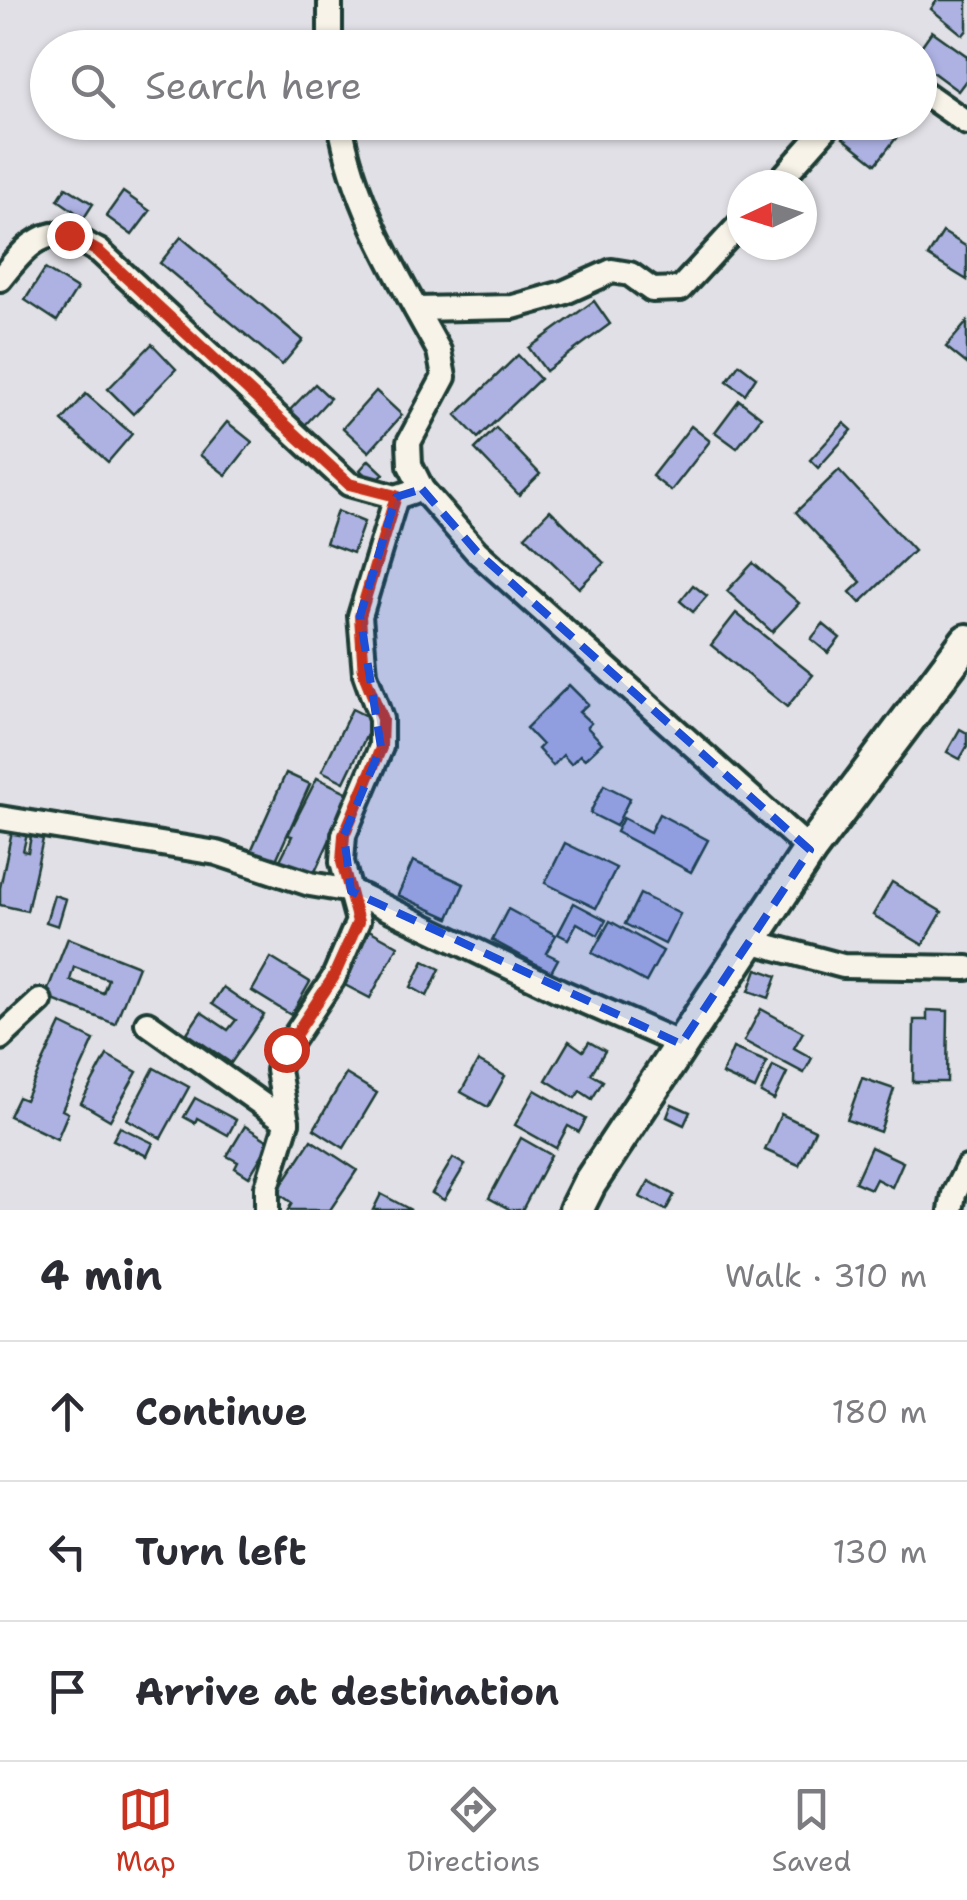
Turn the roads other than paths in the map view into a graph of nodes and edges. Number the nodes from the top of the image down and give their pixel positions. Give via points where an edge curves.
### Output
1 (330, 0) edge
2 (330, 30) edge
3 (937, 102) edge
4 (967, 123) edge
5 (343, 140) edge
6 (816, 140) edge
7 (789, 170) edge
8 (727, 238) edge
9 (0, 279) edge
10 (416, 310) junction
11 (422, 489) junction
12 (396, 496) junction
13 (967, 641) edge
14 (0, 818) edge
15 (810, 850) junction
16 (351, 891) junction
17 (407, 918) junction
18 (358, 922) junction
19 (750, 942) junction
20 (967, 968) edge
21 (40, 1001) dead end
22 (146, 1023) dead end
23 (0, 1038) edge
24 (681, 1044) junction
25 (287, 1122) junction
26 (967, 1168) edge
27 (267, 1210) edge
28 (576, 1210) edge
29 (950, 1210) edge

1 - 2 street
3 - 4 street
5 - 10 street via 364,205
6 - 7 street
8 - 10 street via 680,289 652,290 630,274 612,271 512,307
9 - 12 street via 43,237 69,235 84,243 349,484
10 - 11 street via 439,350 444,377 409,442 410,465
11 - 12 street
11 - 15 street via 478,552
12 - 16 street via 360,616 364,674 382,719 381,748 344,835 342,862
13 - 15 main road
14 - 16 street via 218,853
15 - 19 main road
16 - 17 street
16 - 18 street
17 - 18 street
17 - 24 street
18 - 25 street via 278,1070
19 - 20 street via 843,966
19 - 24 main road
21 - 23 street
22 - 25 street
24 - 28 main road
25 - 27 street via 267,1186
26 - 29 street

